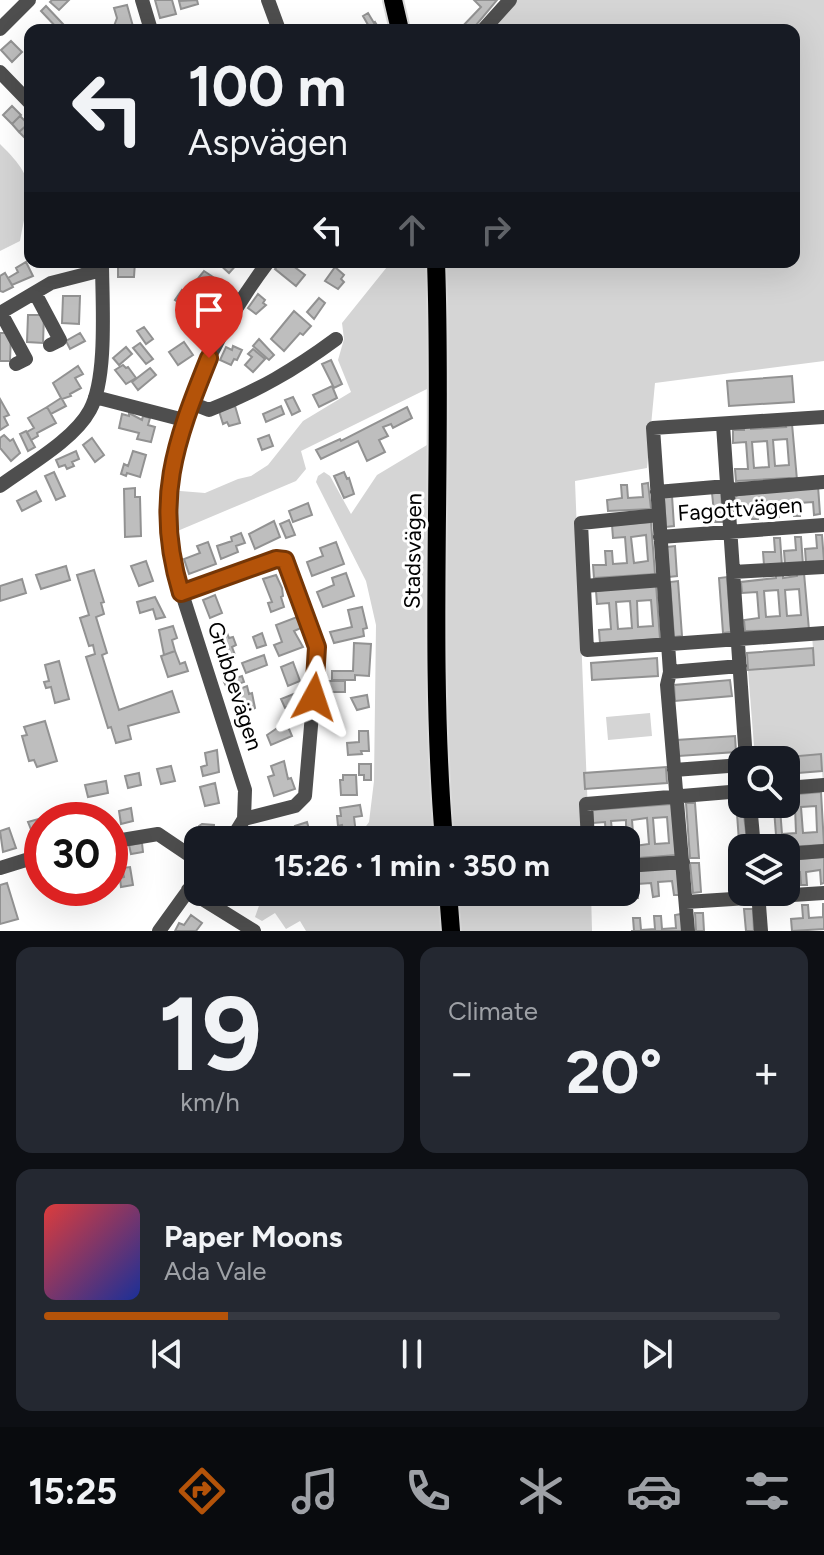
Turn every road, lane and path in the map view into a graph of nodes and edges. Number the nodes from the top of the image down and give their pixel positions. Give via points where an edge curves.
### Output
1 (29, 0) edge
2 (142, 0) edge
3 (268, 0) edge
4 (393, 0) edge
5 (510, 0) edge
6 (149, 24) edge
7 (277, 24) edge
8 (399, 24) edge
9 (488, 24) edge
10 (0, 29) edge
11 (0, 72) edge
12 (24, 97) edge
13 (96, 268) edge
14 (102, 268) edge
15 (264, 268) edge
16 (436, 268) edge
17 (35, 293) junction
18 (0, 313) edge
19 (336, 339) dead end
20 (50, 345) dead end
21 (16, 364) dead end
22 (95, 397) junction
23 (191, 403) junction
24 (824, 417) edge
25 (184, 420) junction
26 (723, 425) junction
27 (824, 482) edge
28 (0, 486) edge
29 (727, 488) junction
30 (657, 492) junction
31 (659, 515) junction
32 (824, 525) edge
33 (731, 532) junction
34 (660, 537) junction
35 (824, 567) edge
36 (733, 572) junction
37 (663, 580) junction
38 (584, 586) junction
39 (181, 593) junction
40 (824, 633) edge
41 (738, 640) junction
42 (668, 645) junction
43 (740, 666) junction
44 (670, 672) junction
45 (745, 746) edge
46 (728, 766) edge
47 (674, 770) junction
48 (824, 785) edge
49 (800, 787) edge
50 (728, 792) edge
51 (677, 796) junction
52 (244, 819) junction
53 (240, 826) edge
54 (443, 826) edge
55 (587, 826) edge
56 (128, 838) edge
57 (824, 851) edge
58 (184, 852) edge
59 (800, 853) edge
60 (24, 861) edge
61 (683, 862) junction
62 (640, 865) edge
63 (0, 868) edge
64 (824, 893) edge
65 (800, 894) edge
66 (184, 896) edge
67 (728, 898) edge
68 (686, 902) junction
69 (214, 906) edge
70 (449, 906) edge
71 (759, 906) edge
72 (159, 931) edge
73 (254, 931) edge
74 (451, 931) edge
75 (688, 931) edge
76 (761, 931) edge

1 - 10 street
2 - 6 street
3 - 7 street
4 - 8 main road
5 - 9 street
11 - 12 street
13 - 17 street
14 - 22 street
15 - 23 street, Grubbevägen via 228,321
16 - 54 main road, Stadsvägen via 435,671
17 - 18 street
17 - 20 street via 60,340
18 - 21 street via 26,359
19 - 23 street via 253,393 209,410
22 - 25 street
22 - 28 street via 90,411 68,435
23 - 25 street, Grubbevägen
24 - 26 street
25 - 39 street, Grubbevägen via 167,511
26 - 29 street
26 - 30 street via 653,428
27 - 29 street
29 - 30 street
29 - 33 street
30 - 31 street
31 - 34 street
31 - 38 street via 581,523
32 - 33 street, Fagottvägen
33 - 34 street, Fagottvägen
33 - 36 street
34 - 37 street
35 - 36 street
36 - 41 street
37 - 38 street
37 - 42 street
38 - 42 street via 587,650
39 - 52 street, Grubbevägen via 245,790
39 - 52 street via 285,560 315,637 305,796 295,806
40 - 41 street
41 - 42 street
41 - 43 street
42 - 44 street
43 - 44 street
43 - 45 street
44 - 47 street
46 - 47 street
47 - 51 street
48 - 49 street
50 - 51 street
51 - 55 street via 586,804
51 - 61 street
52 - 53 street
56 - 58 street via 158,834
57 - 59 street
60 - 63 street
61 - 62 street
61 - 68 street
64 - 65 street
66 - 72 street
67 - 68 street
68 - 75 street
69 - 73 street
70 - 74 main road
71 - 76 street

